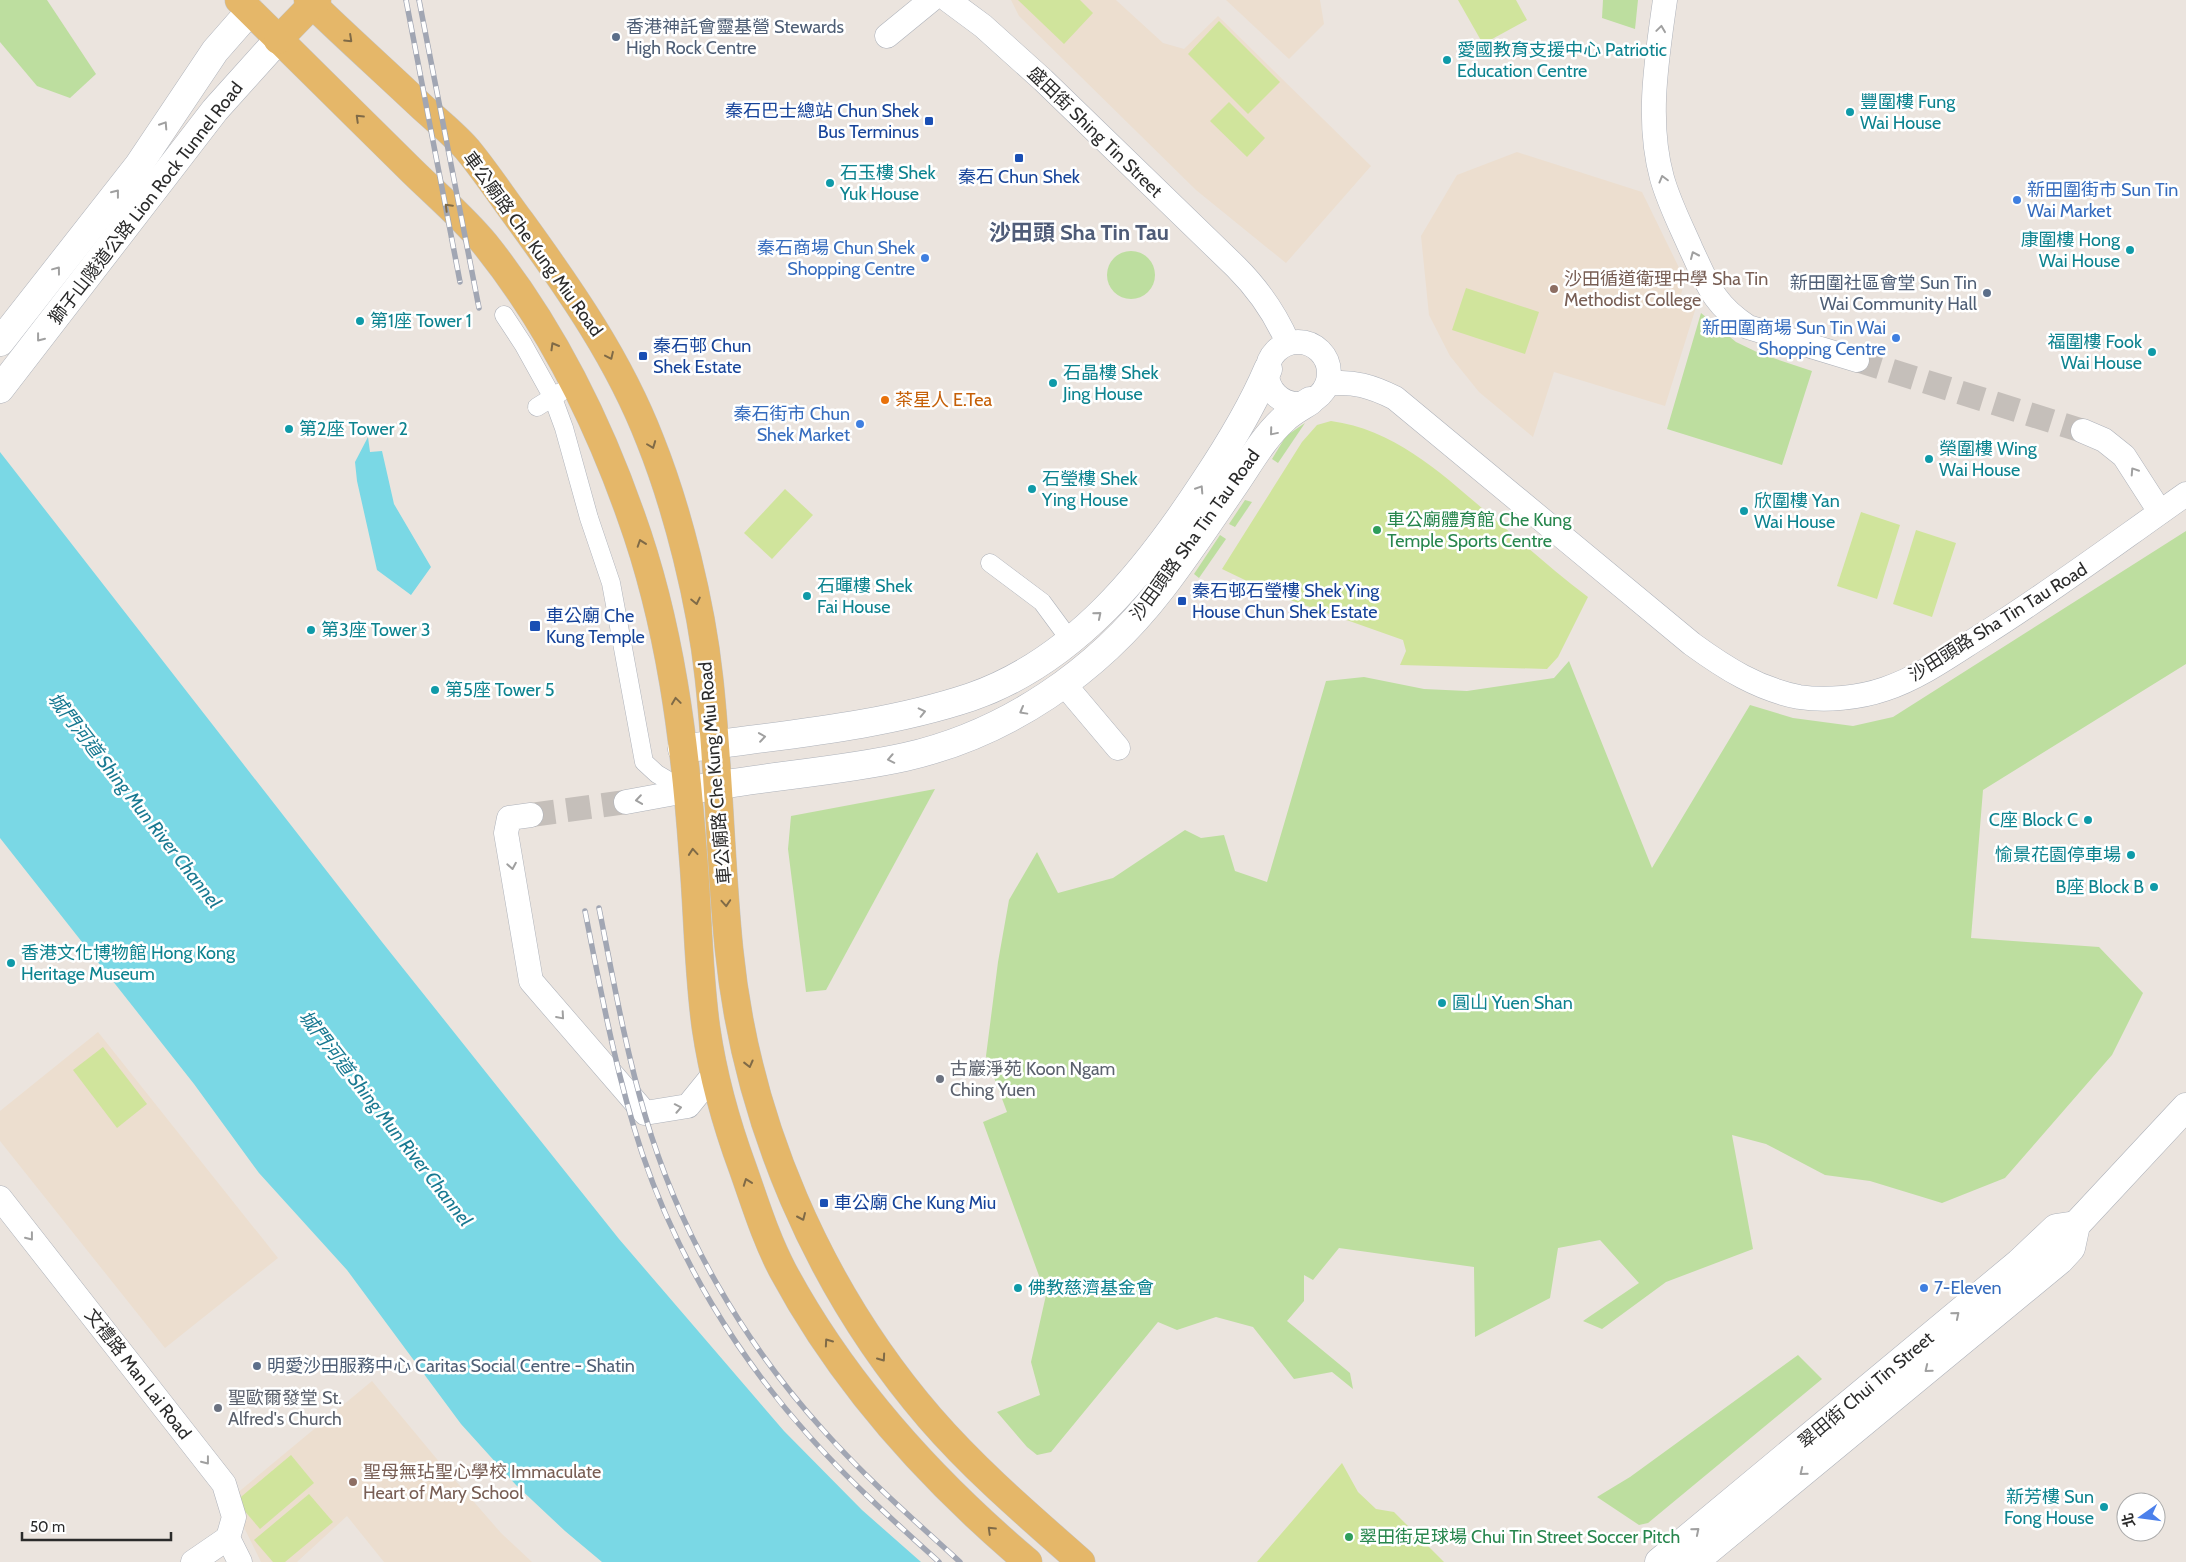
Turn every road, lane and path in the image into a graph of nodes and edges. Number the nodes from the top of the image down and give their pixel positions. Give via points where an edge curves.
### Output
1 (930, 0) edge
2 (948, 0) edge
3 (1665, 0) edge
4 (313, 2) edge
5 (249, 4) edge
6 (887, 36) dead end
7 (278, 40) junction
8 (504, 315) dead end
9 (0, 342) edge
10 (1288, 343) junction
11 (1857, 360) tunnel mouth
12 (1268, 369) junction
13 (0, 389) edge
14 (563, 391) junction
15 (1319, 393) junction
16 (537, 407) dead end
17 (2083, 430) tunnel mouth
18 (2186, 494) edge
19 (2160, 512) junction
20 (990, 563) dead end
21 (1070, 640) junction
22 (1064, 684) junction
23 (714, 744) junction
24 (1118, 748) dead end
25 (682, 749) junction
26 (718, 785) junction
27 (686, 791) junction
28 (626, 802) tunnel mouth
29 (531, 815) tunnel mouth
30 (714, 1074) junction
31 (2186, 1107) edge
32 (0, 1198) edge
33 (2076, 1225) junction
34 (228, 1538) junction
35 (193, 1562) edge
36 (240, 1562) edge
37 (1028, 1562) edge
38 (1081, 1562) edge
39 (1659, 1562) edge
40 (1694, 1562) edge

1 - 6 street
2 - 10 street, 盛田街 Shing Tin Street via 1043,80 1236,267 1262,295
11 -> 3 street via 1748,327 1715,300 1669,201 1655,142 1655,95
4 - 7 main road, 獅子山隧道公路 Lion Rock Tunnel Road
4 -> 23 main road, 車公廟路 Che Kung Miu Road via 466,148 565,283 604,344 648,434 669,496 702,630
5 - 7 main road, 車公廟路 Che Kung Miu Road
9 -> 5 street, 獅子山隧道公路 Lion Rock Tunnel Road via 138,166
7 -> 13 street, 獅子山隧道公路 Lion Rock Tunnel Road via 215,110
14 -> 7 main road, 車公廟路 Che Kung Miu Road via 555,347 523,296 482,241
8 - 14 street via 523,344
10 - 12 street, 沙田頭路 Sha Tin Tau Road via 1274,353
10 - 15 street via 1306,343 1318,349 1328,365
12 - 15 street, 沙田頭路 Sha Tin Tau Road via 1268,380 1278,396 1295,403
21 -> 12 street, 沙田頭路 Sha Tin Tau Road via 1114,602 1188,508 1237,432
14 - 16 street
25 -> 14 main road, 車公廟路 Che Kung Miu Road via 667,644 653,584 627,504 597,430
14 - 27 street via 564,428 588,518 611,583 644,762
15 - 19 street, 沙田頭路 Sha Tin Tau Road via 1345,381 1378,389 1395,398 1692,644 1730,672 1767,688 1800,697 1845,698 1884,689 1916,676 2034,603
15 -> 22 street, 沙田頭路 Sha Tin Tau Road via 1284,419 1259,449 1143,611
19 -> 17 street via 2124,456 2104,440
18 - 19 street, 沙田頭路 Sha Tin Tau Road
20 - 21 street via 1042,602
23 -> 21 street, 沙田頭路 Sha Tin Tau Road via 925,712 1018,676
22 - 24 street
22 -> 26 street, 沙田頭路 Sha Tin Tau Road via 992,728 939,748 869,764
23 - 25 street, 沙田頭路 Sha Tin Tau Road
23 - 26 main road, 車公廟路 Che Kung Miu Road
25 - 27 main road, 車公廟路 Che Kung Miu Road
26 - 27 street, 沙田頭路 Sha Tin Tau Road
26 -> 38 main road, 車公廟路 Che Kung Miu Road via 729,946 739,1015 759,1102 804,1222 847,1304 909,1393 968,1460
27 -> 28 street
30 -> 27 main road, 車公廟路 Che Kung Miu Road via 701,988
29 -> 30 street via 509,818 506,833 531,981 645,1113 688,1106
37 -> 30 main road, 車公廟路 Che Kung Miu Road via 904,1444 860,1389 816,1325 782,1270 768,1237 733,1142
31 - 33 street, 翠田街 Chui Tin Street
32 -> 34 street, 文禮路 Man Lai Road via 224,1484 234,1517
39 -> 33 street, 翠田街 Chui Tin Street via 2019,1263 2056,1228
33 -> 40 street, 翠田街 Chui Tin Street via 2071,1248 2040,1277
34 - 35 street
34 - 36 street

